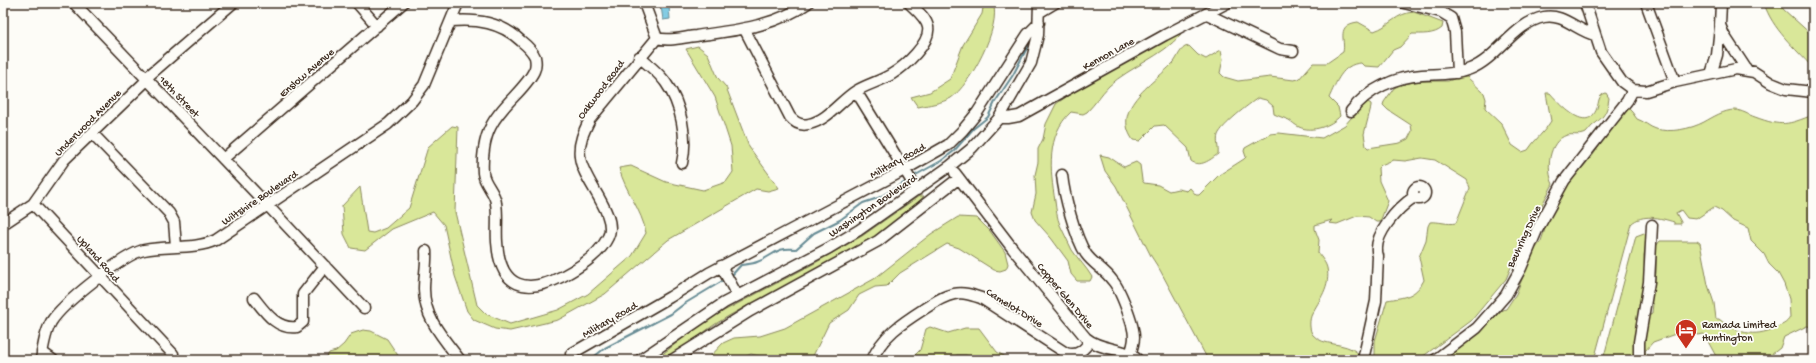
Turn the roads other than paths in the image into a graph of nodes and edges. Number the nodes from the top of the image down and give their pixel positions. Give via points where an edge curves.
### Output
1 (74, 3) edge
2 (233, 3) edge
3 (357, 3) edge
4 (404, 3) edge
5 (458, 3) edge
6 (644, 3) edge
7 (808, 3) edge
8 (909, 3) edge
9 (1055, 3) edge
10 (1227, 3) edge
11 (1404, 3) edge
12 (1585, 3) edge
13 (1646, 3) edge
14 (1721, 3) edge
15 (1039, 7) edge
16 (1207, 14) junction
17 (451, 21) junction
18 (1040, 23) junction
19 (1720, 25) junction
20 (377, 26) junction
21 (745, 30) junction
22 (1595, 35) junction
23 (656, 38) junction
24 (1293, 51) dead end
25 (639, 57) junction
26 (1747, 70) junction
27 (1457, 73) junction
28 (1711, 74) junction
29 (147, 79) junction
30 (1675, 82) junction
31 (1632, 90) junction
32 (856, 91) junction
33 (1813, 92) edge
34 (1351, 111) dead end
35 (999, 118) junction
36 (92, 133) junction
37 (223, 159) junction
38 (682, 163) dead end
39 (950, 166) junction
40 (905, 169) junction
41 (1062, 175) dead end
42 (959, 178) junction
43 (917, 190) junction
44 (1414, 197) dead end
45 (33, 204) junction
46 (268, 205) junction
47 (3, 224) edge
48 (1652, 225) dead end
49 (176, 246) junction
50 (426, 251) dead end
51 (326, 266) junction
52 (721, 266) junction
53 (100, 277) junction
54 (737, 296) junction
55 (254, 298) dead end
56 (364, 308) dead end
57 (1090, 341) junction
58 (571, 354) dead end
59 (41, 356) edge
60 (172, 357) edge
61 (1134, 357) edge
62 (53, 360) edge
63 (460, 360) edge
64 (640, 360) edge
65 (672, 360) edge
66 (872, 360) edge
67 (1363, 360) edge
68 (1435, 360) edge
69 (1639, 360) edge

1 - 29 street, 18th Street
2 - 29 street, Underwood Avenue
3 - 20 street
4 - 20 street, Enslow Avenue
5 - 17 street, Wiltshire Boulevard
6 - 23 street
7 - 21 street via 770,22
8 - 32 street via 926,23 926,39 918,51 893,73
9 - 15 street
10 - 16 street, Kennon Lane
11 - 27 street via 1441,12 1451,18 1455,32
12 - 22 street
13 - 30 street
14 - 19 street
15 - 18 street, Washington Boulevard
16 - 24 street via 1280,49
16 - 35 street, Kennon Lane via 1019,116
17 - 25 street, Oakwood Road via 484,22 505,29 525,44 535,58 536,66 531,76 490,127 484,147 483,166 485,180 496,201 497,244 501,262 513,281 524,286 540,284 569,273 589,259 606,241 611,229 608,216 581,163 581,141 590,119
17 - 46 street, Wiltshire Boulevard via 424,85 412,101 380,129
18 - 35 street, Washington Boulevard via 1031,63
18 - 40 street, Military Road via 1028,34 977,113 962,131 943,148
19 - 26 street
19 - 28 street
20 - 37 street, Enslow Avenue
21 - 23 street via 675,39
21 - 32 street via 787,112 797,124 807,125 820,120
22 - 27 street via 1557,17 1540,18 1523,28 1477,66
22 - 31 street via 1605,59 1622,82
23 - 25 street, Oakwood Road
25 - 38 street via 661,77 675,98 684,142
26 - 28 street via 1736,69
26 - 33 street via 1778,86 1795,91
27 - 34 street via 1396,79 1366,96
28 - 30 street
29 - 36 street, Underwood Avenue
29 - 37 street, 18th Street
30 - 31 street via 1646,90
31 - 68 street, Beuhring Drive via 1622,107 1564,181 1536,230 1521,268 1506,295 1477,328
32 - 40 street
35 - 39 street, Washington Boulevard via 982,139
36 - 45 street, Underwood Avenue via 64,160
36 - 49 street via 170,213 174,222
37 - 46 street, 18th Street
39 - 42 street, Copper Glen Drive
39 - 43 street, Washington Boulevard
40 - 43 street
40 - 52 street, Military Road
41 - 61 street, Copper Glen Drive via 1068,206 1083,248 1115,282 1121,295 1134,332
42 - 57 street, Copper Glen Drive via 1013,250
42 - 65 street via 878,241 750,311
43 - 54 street, Washington Boulevard via 843,240
44 - 67 street via 1398,210 1378,242 1376,301
45 - 47 street
45 - 53 street, Upland Road
46 - 49 street, Wiltshire Boulevard via 208,244
46 - 51 street, 18th Street
48 - 69 street via 1650,282 1640,335
49 - 53 street, Wiltshire Boulevard via 137,252
50 - 63 street via 424,289 427,311
51 - 55 street via 303,294 303,322 297,328 276,322
51 - 56 street, 18th Street
52 - 54 street
52 - 58 street, Military Road
53 - 59 street, Wiltshire Boulevard via 52,320
53 - 60 street, Upland Road
54 - 64 street, Washington Boulevard
57 - 61 street, Copper Glen Drive
57 - 66 street, Camelot Drive via 1079,353 1066,354 981,298 960,293 945,296 900,324 885,338
59 - 62 street

